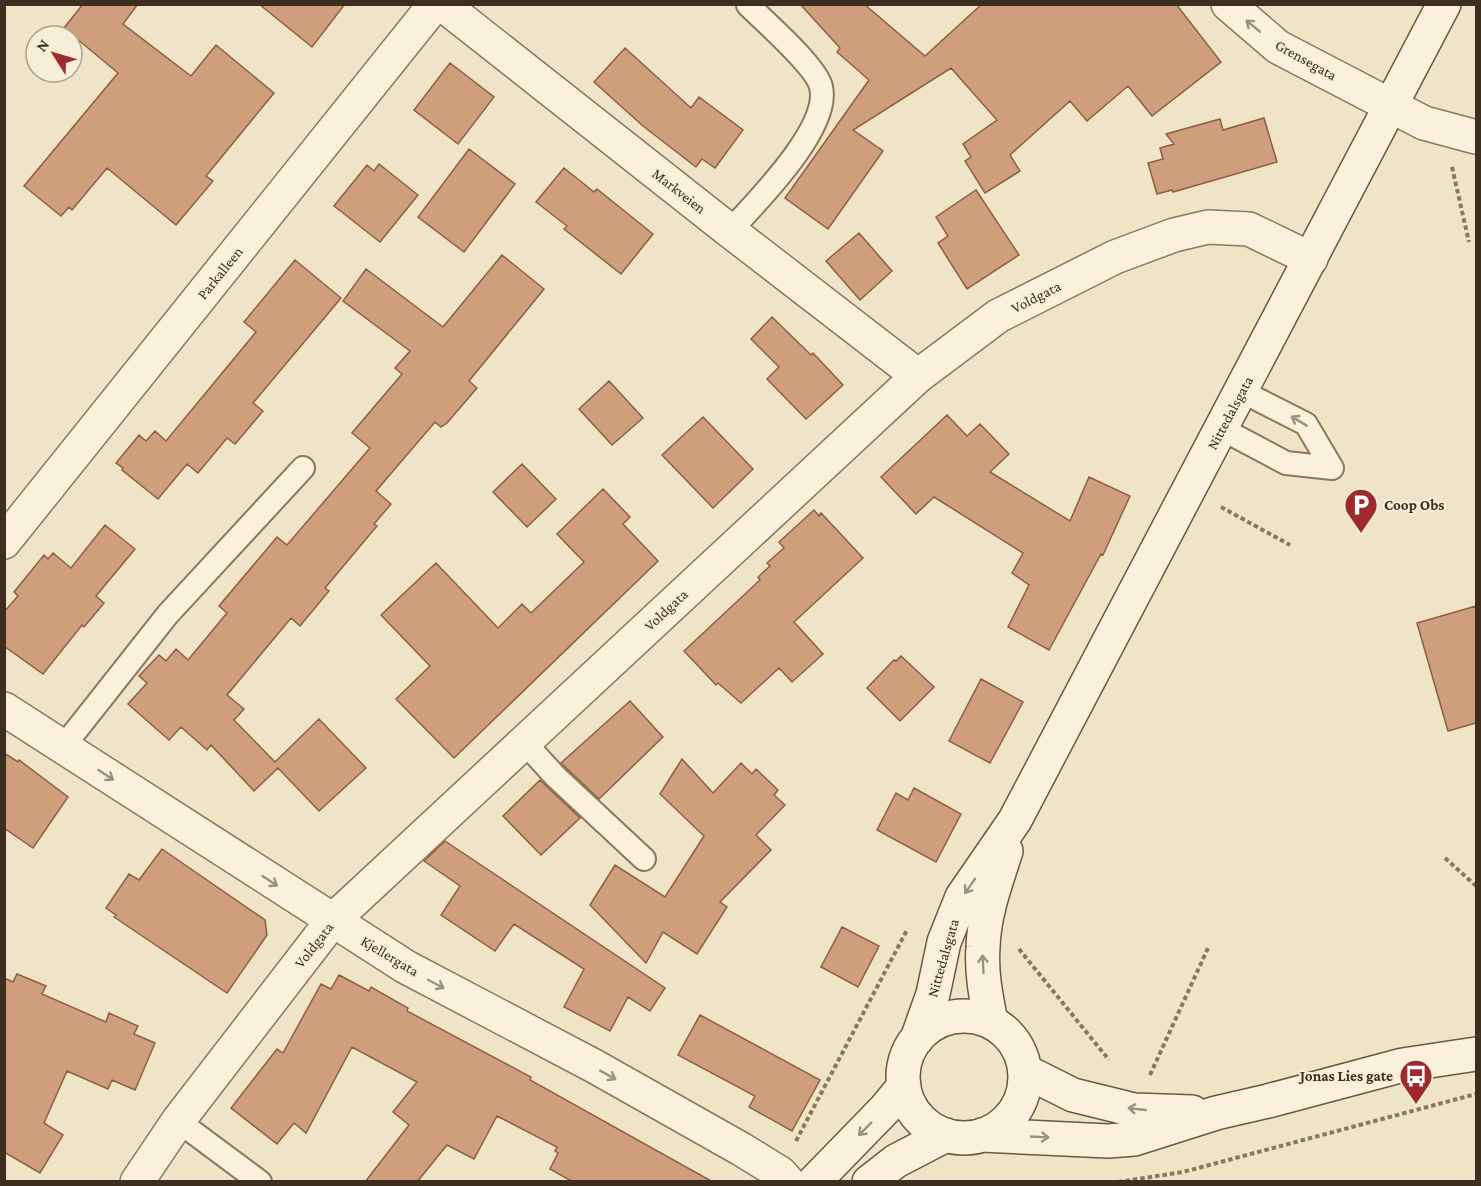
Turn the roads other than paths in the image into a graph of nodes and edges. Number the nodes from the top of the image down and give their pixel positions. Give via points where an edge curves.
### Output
1 (435, 4) edge
2 (442, 4) edge
3 (1228, 4) edge
4 (1444, 4) edge
5 (748, 5) edge
6 (1391, 107) junction
7 (1476, 137) edge
8 (730, 231) junction
9 (1311, 259) junction
10 (918, 376) junction
11 (1241, 391) junction
12 (1222, 429) junction
13 (303, 468) dead end
14 (4, 542) edge
15 (4, 709) edge
16 (524, 742) junction
17 (63, 747) junction
18 (1015, 820) junction
19 (644, 859) dead end
20 (332, 921) junction
21 (991, 1022) junction
22 (1476, 1032) edge
23 (917, 1039) junction
24 (1476, 1054) edge
25 (1403, 1065) junction
26 (1025, 1071) junction
27 (904, 1086) junction
28 (1216, 1113) junction
29 (178, 1120) junction
30 (946, 1135) junction
31 (982, 1135) junction
32 (136, 1182) edge
33 (260, 1182) edge
34 (788, 1182) edge
35 (814, 1182) edge
36 (868, 1182) edge

1 - 14 street, Parkalleen
2 - 8 street, Markveien
6 -> 3 street, Grensegata via 1278,47
4 - 6 street, Nittedalsgata
5 - 8 lane via 811,69 821,86 821,103 817,119 800,149
6 - 7 street via 1424,123
6 - 9 street, Nittedalsgata
8 - 10 street, Markveien
9 - 10 street, Voldgata via 1250,229 1208,227 1174,235 1115,257 999,316
9 - 11 street, Nittedalsgata
10 - 16 street, Voldgata
11 - 12 street, Nittedalsgata
12 -> 11 lane via 1286,463 1332,468 1306,424
12 - 18 street, Nittedalsgata
13 - 17 lane via 168,614
15 - 17 street, Kjellergata
16 - 19 lane
16 - 20 street, Voldgata
17 -> 20 street, Kjellergata
21 -> 18 street, Nittedalsgata via 982,947 988,908
18 -> 23 street, Nittedalsgata via 962,897
20 - 29 street, Voldgata
20 -> 34 street, Kjellergata via 406,967 741,1149
21 - 23 street via 971,1016 951,1017 932,1025
21 - 26 street via 1014,1042
22 - 25 street
23 - 27 street via 908,1053
24 - 25 street
25 - 28 street
28 -> 26 street via 1134,1110 1072,1095
26 - 31 street via 1019,1104 1010,1118
27 - 30 street via 918,1117
27 -> 35 street
31 -> 28 street via 1134,1139
29 - 32 street, Voldgata
29 - 33 lane
30 - 31 street
30 - 36 street

